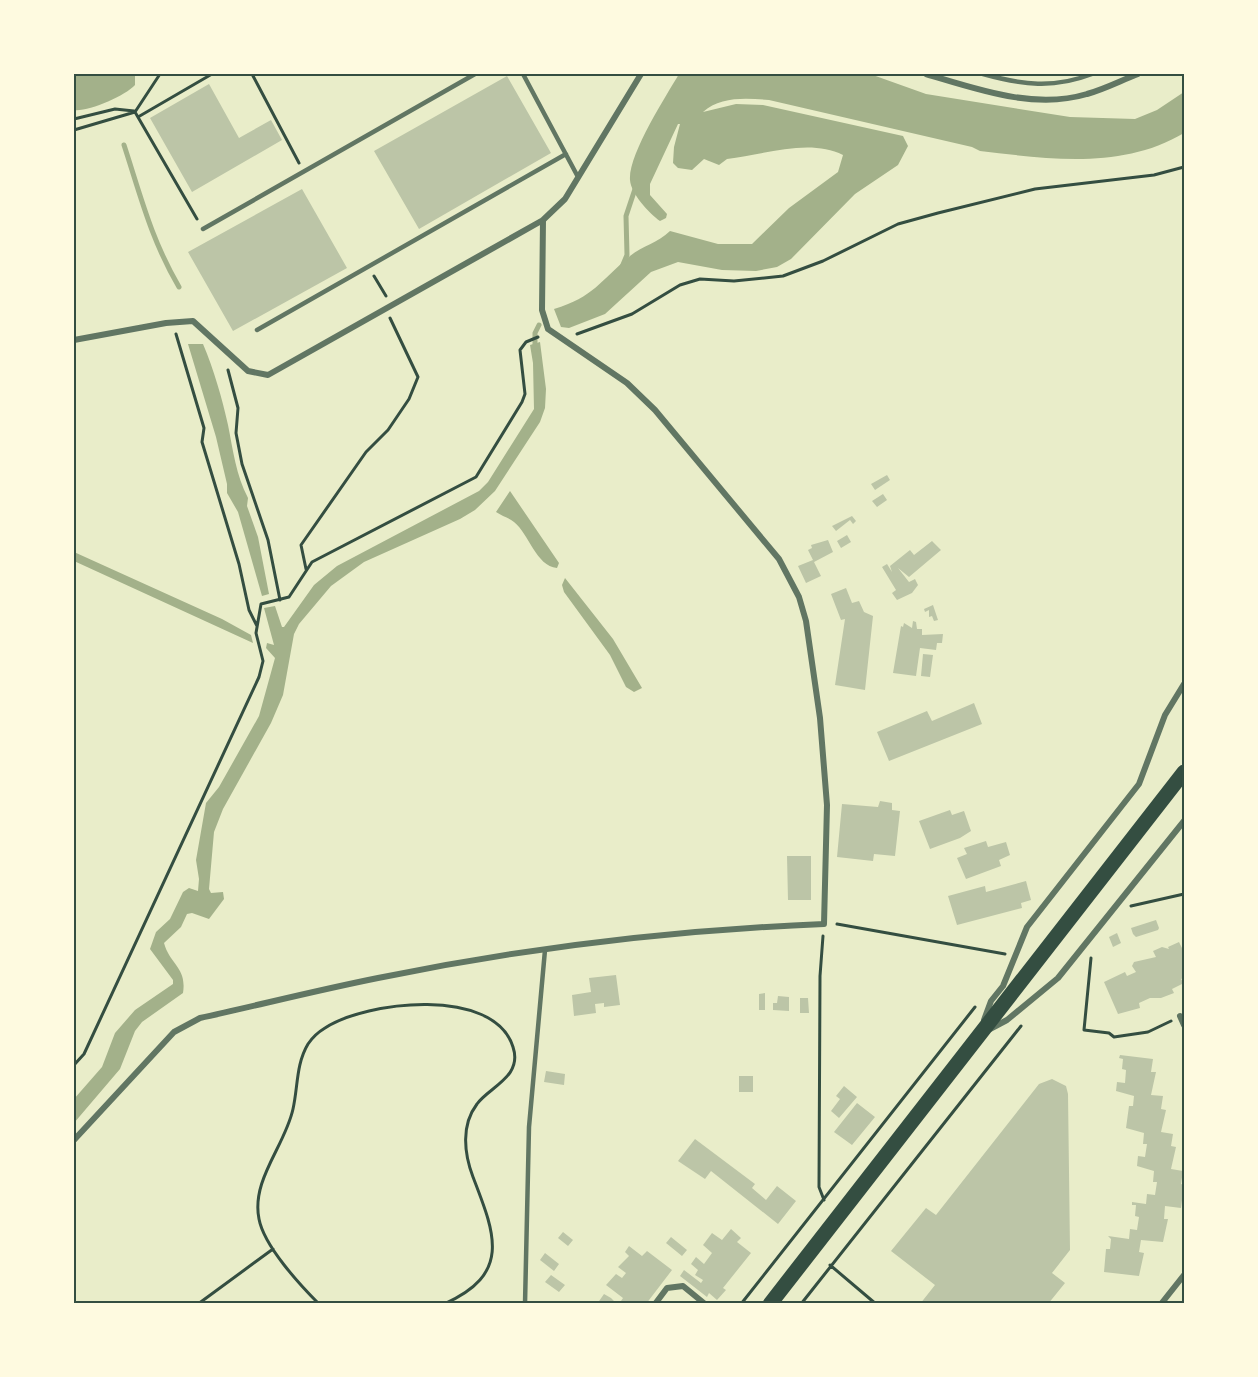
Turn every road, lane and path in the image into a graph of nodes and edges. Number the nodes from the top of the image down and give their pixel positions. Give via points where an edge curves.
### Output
1 (160, 74) edge
2 (212, 74) edge
3 (252, 74) edge
4 (475, 74) edge
5 (523, 74) edge
6 (641, 74) edge
7 (926, 74) edge
8 (983, 74) edge
9 (1092, 74) edge
10 (1138, 74) edge
11 (135, 112) junction
12 (138, 117) junction
13 (74, 119) edge
14 (74, 130) edge
15 (566, 154) junction
16 (1185, 167) edge
17 (304, 172) junction
18 (578, 177) junction
19 (543, 220) junction
20 (203, 229) joint
21 (369, 267) junction
22 (388, 307) junction
23 (173, 322) junction
24 (257, 330) dead end
25 (543, 336) dead end
26 (557, 336) junction
27 (74, 340) edge
28 (222, 348) junction
29 (306, 569) junction
30 (280, 600) junction
31 (258, 626) junction
32 (1185, 684) edge
33 (1185, 772) edge
34 (1185, 821) edge
35 (1185, 894) edge
36 (1118, 905) junction
37 (824, 924) junction
38 (1086, 943) junction
39 (545, 950) junction
40 (1016, 956) junction
41 (979, 1002) dead end
42 (1180, 1016) joint
43 (1028, 1017) dead end
44 (1185, 1025) edge
45 (979, 1035) junction
46 (74, 1065) edge
47 (74, 1140) edge
48 (824, 1200) junction
49 (273, 1249) junction
50 (830, 1265) junction
51 (1185, 1275) edge
52 (198, 1304) edge
53 (319, 1304) edge
54 (444, 1304) edge
55 (525, 1304) edge
56 (655, 1304) edge
57 (705, 1304) edge
58 (741, 1304) edge
59 (770, 1304) edge
60 (801, 1304) edge
61 (876, 1304) edge
62 (1161, 1304) edge

1 - 11 path
2 - 12 path
3 - 17 path
4 - 17 lane
5 - 15 lane
6 - 18 street
7 - 10 street via 1016,97 1048,101 1086,94
8 - 9 lane via 1050,85
11 - 12 path
11 - 13 path via 115,110
11 - 14 path
12 - 20 path
15 - 18 lane
15 - 21 lane
16 - 26 path via 1154,175 1035,189 967,205 898,224 783,276 734,281 700,279 680,285 617,321 579,334
17 - 20 lane
18 - 19 street via 565,199
19 - 22 street
19 - 26 street via 542,313 548,329
21 - 22 path
21 - 24 lane
22 - 28 street via 268,375 248,371
22 - 29 path via 418,377 409,399 388,430 366,452 301,545
23 - 27 street
23 - 28 street via 193,321
23 - 31 path via 204,428 202,442 249,610
25 - 29 path via 529,340 520,350 525,394 476,477 312,562
26 - 37 street via 627,383 655,410 787,570 806,621 820,718 827,805
28 - 30 path via 238,408 236,433 242,464 268,540
29 - 30 path via 289,597
30 - 31 path via 261,604
31 - 46 path via 263,661 259,677 84,1054
32 - 40 street via 1165,715 1139,784 1039,911
33 - 45 main road
34 - 36 street
35 - 36 path
36 - 38 street
37 - 39 street via 712,929
37 - 40 path
37 - 48 path via 820,976 819,1187
38 - 42 path via 1092,961 1084,1030 1109,1033 1114,1038 1148,1032
38 - 45 street via 1058,978 1007,1020
39 - 47 street via 379,978 190,1022 174,1032
39 - 55 lane via 529,1126
40 - 45 street via 1003,986 991,1001
41 - 48 path
42 - 44 street
43 - 50 path
45 - 59 main road
48 - 58 path
49 - 52 path
49 - 53 path
49 - 54 path via 259,1222 257,1201 262,1180 284,1139 294,1108 297,1070 309,1042 325,1028 380,1010 441,1004 477,1011 501,1028 514,1048 512,1069 501,1085 478,1102 467,1120 468,1165 491,1224 494,1248 490,1267 477,1285
50 - 60 path
50 - 61 path
51 - 62 street
56 - 57 street via 667,1288 683,1286

